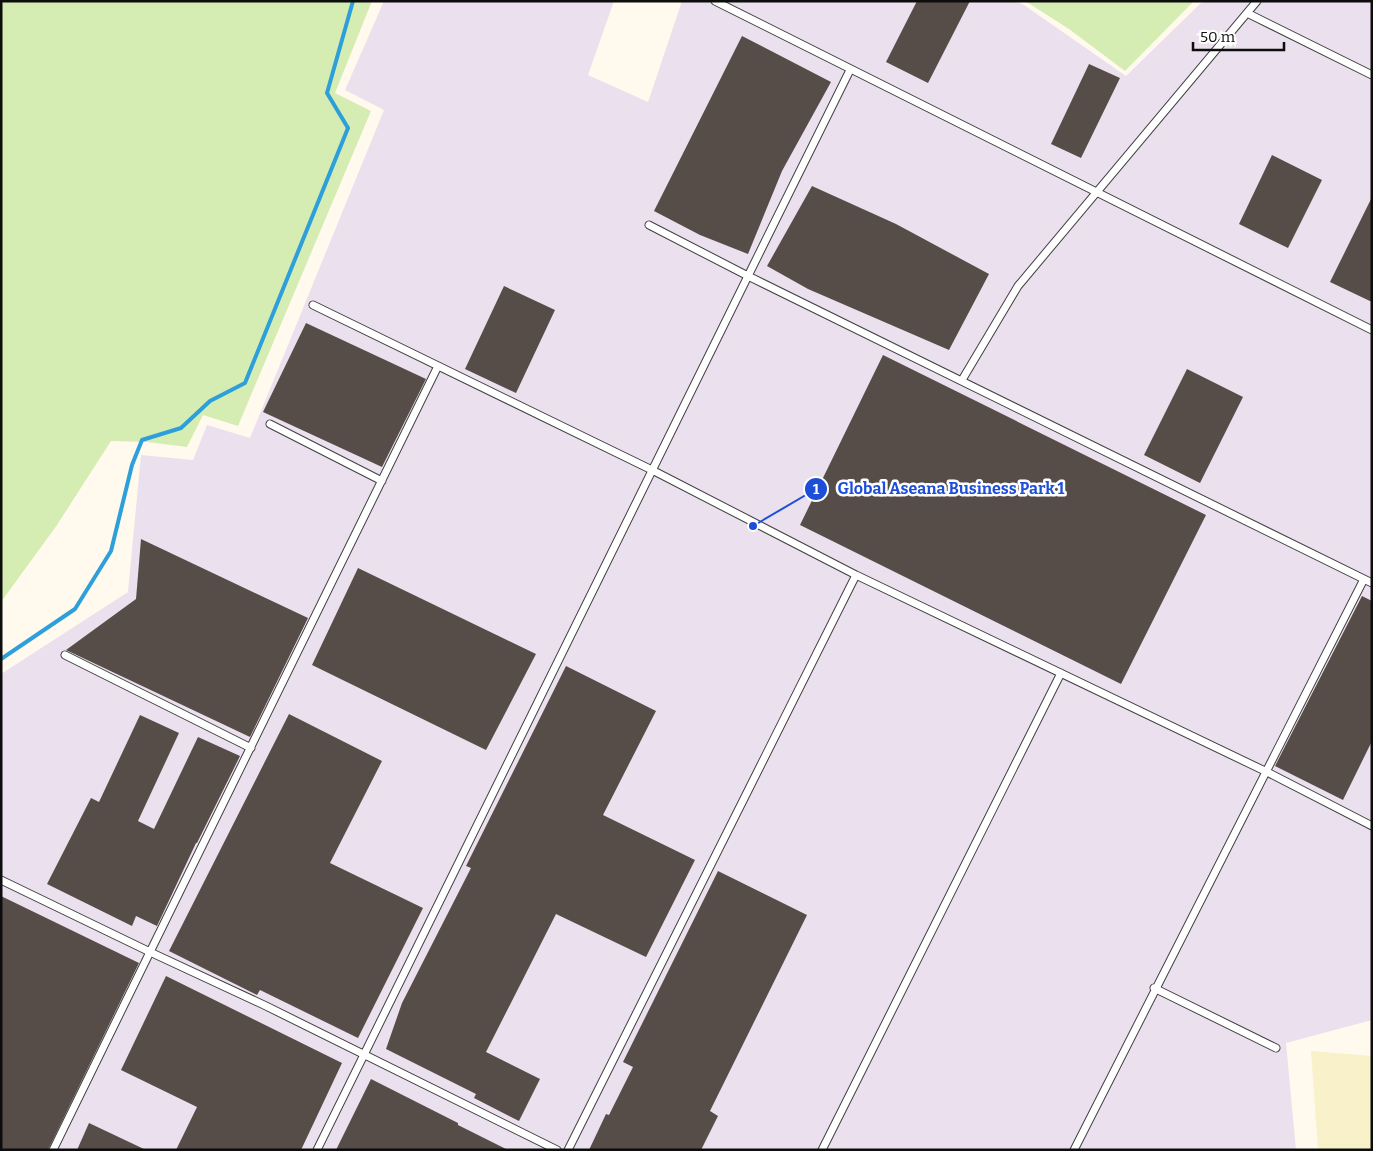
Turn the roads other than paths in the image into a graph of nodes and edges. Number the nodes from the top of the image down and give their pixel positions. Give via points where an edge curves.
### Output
1 (716, 1) edge
2 (1257, 1) edge
3 (1247, 13) junction
4 (850, 70) junction
5 (1372, 75) edge
6 (1096, 194) junction
7 (649, 225) dead end
8 (748, 276) junction
9 (314, 305) dead end
10 (1372, 330) edge
11 (438, 366) junction
12 (962, 380) junction
13 (270, 424) dead end
14 (654, 471) junction
15 (382, 481) junction
16 (856, 575) junction
17 (1364, 579) junction
18 (1372, 583) edge
19 (65, 655) dead end
20 (1061, 673) junction
21 (250, 748) junction
22 (1267, 772) junction
23 (1372, 826) edge
24 (1, 880) edge
25 (150, 952) junction
26 (1154, 988) junction
27 (1276, 1048) dead end
28 (366, 1055) junction
29 (53, 1150) edge
30 (318, 1150) edge
31 (557, 1150) edge
32 (568, 1150) edge
33 (822, 1150) edge
34 (1074, 1150) edge

1 - 4 lane
2 - 3 lane
3 - 5 lane
3 - 6 lane
4 - 6 lane
4 - 8 lane
6 - 10 lane
6 - 12 lane via 1018,286
7 - 8 lane
8 - 12 lane
8 - 14 lane
9 - 11 lane
11 - 14 lane
11 - 15 lane
12 - 17 lane
13 - 15 lane
14 - 16 lane
14 - 28 lane
15 - 21 lane
16 - 20 lane
16 - 32 lane
17 - 18 lane
17 - 22 lane
19 - 21 lane
20 - 22 lane
20 - 33 lane
21 - 25 lane
22 - 23 lane
22 - 26 lane
24 - 25 lane
25 - 28 lane
25 - 29 lane
26 - 27 lane
26 - 34 lane
28 - 30 lane
28 - 31 lane

